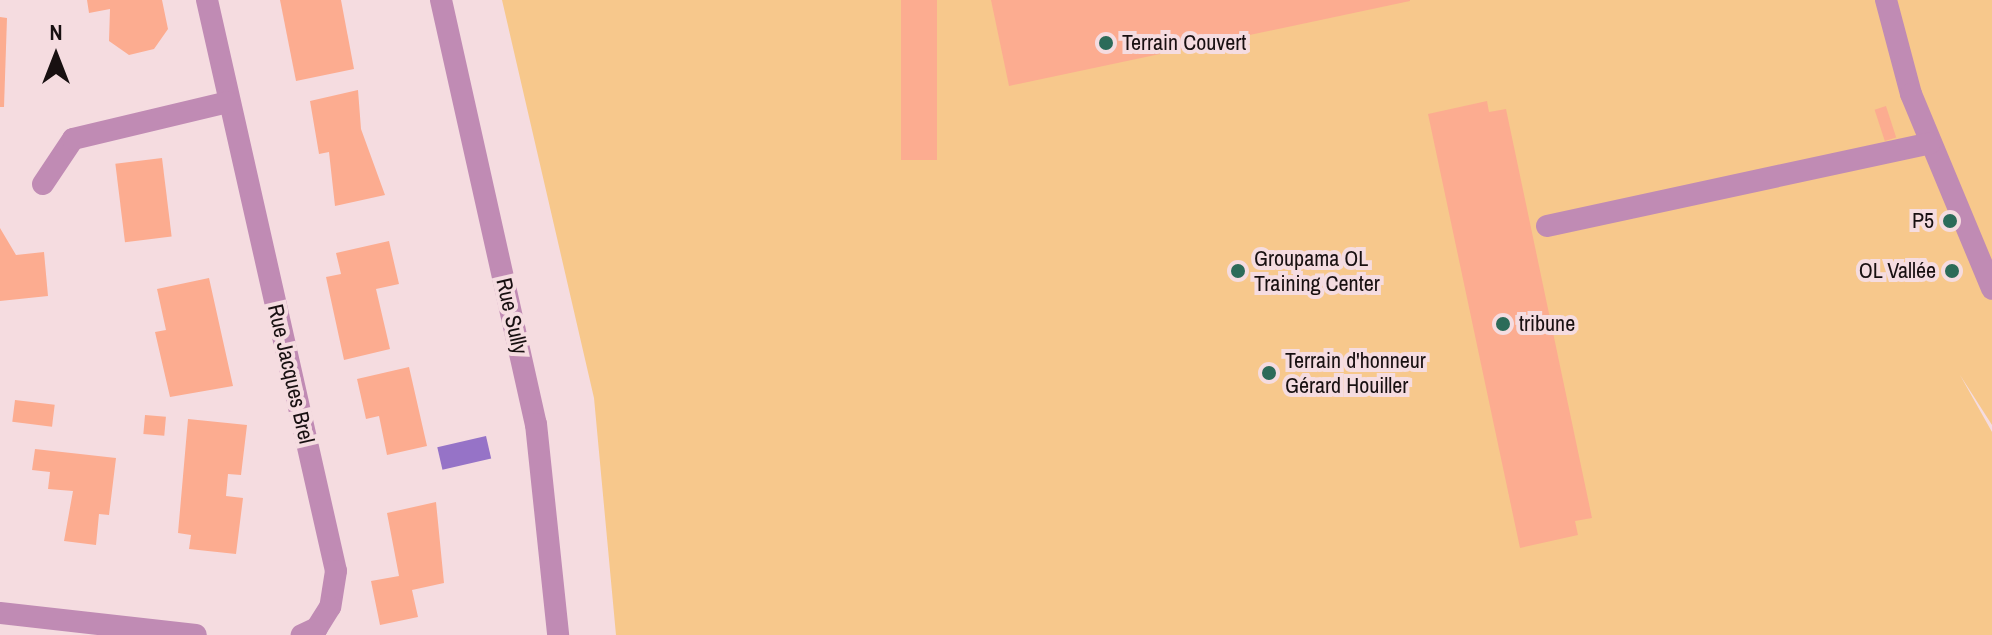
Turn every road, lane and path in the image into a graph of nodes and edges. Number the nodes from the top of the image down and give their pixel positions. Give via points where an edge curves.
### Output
1 (207, 0) edge
2 (441, 0) edge
3 (1886, 0) edge
4 (228, 102) junction
5 (1930, 143) junction
6 (43, 184) dead end
7 (1547, 226) dead end
8 (1992, 289) edge
9 (0, 613) edge
10 (196, 635) edge
11 (302, 635) edge
12 (558, 635) edge

1 - 4 street, Rue Jacques Brel
2 - 12 street, Rue Sully via 536,424
3 - 5 street
4 - 6 street via 73,139
4 - 11 street, Rue Jacques Brel via 336,571 330,607 317,628
5 - 7 street
5 - 8 street
9 - 10 street

